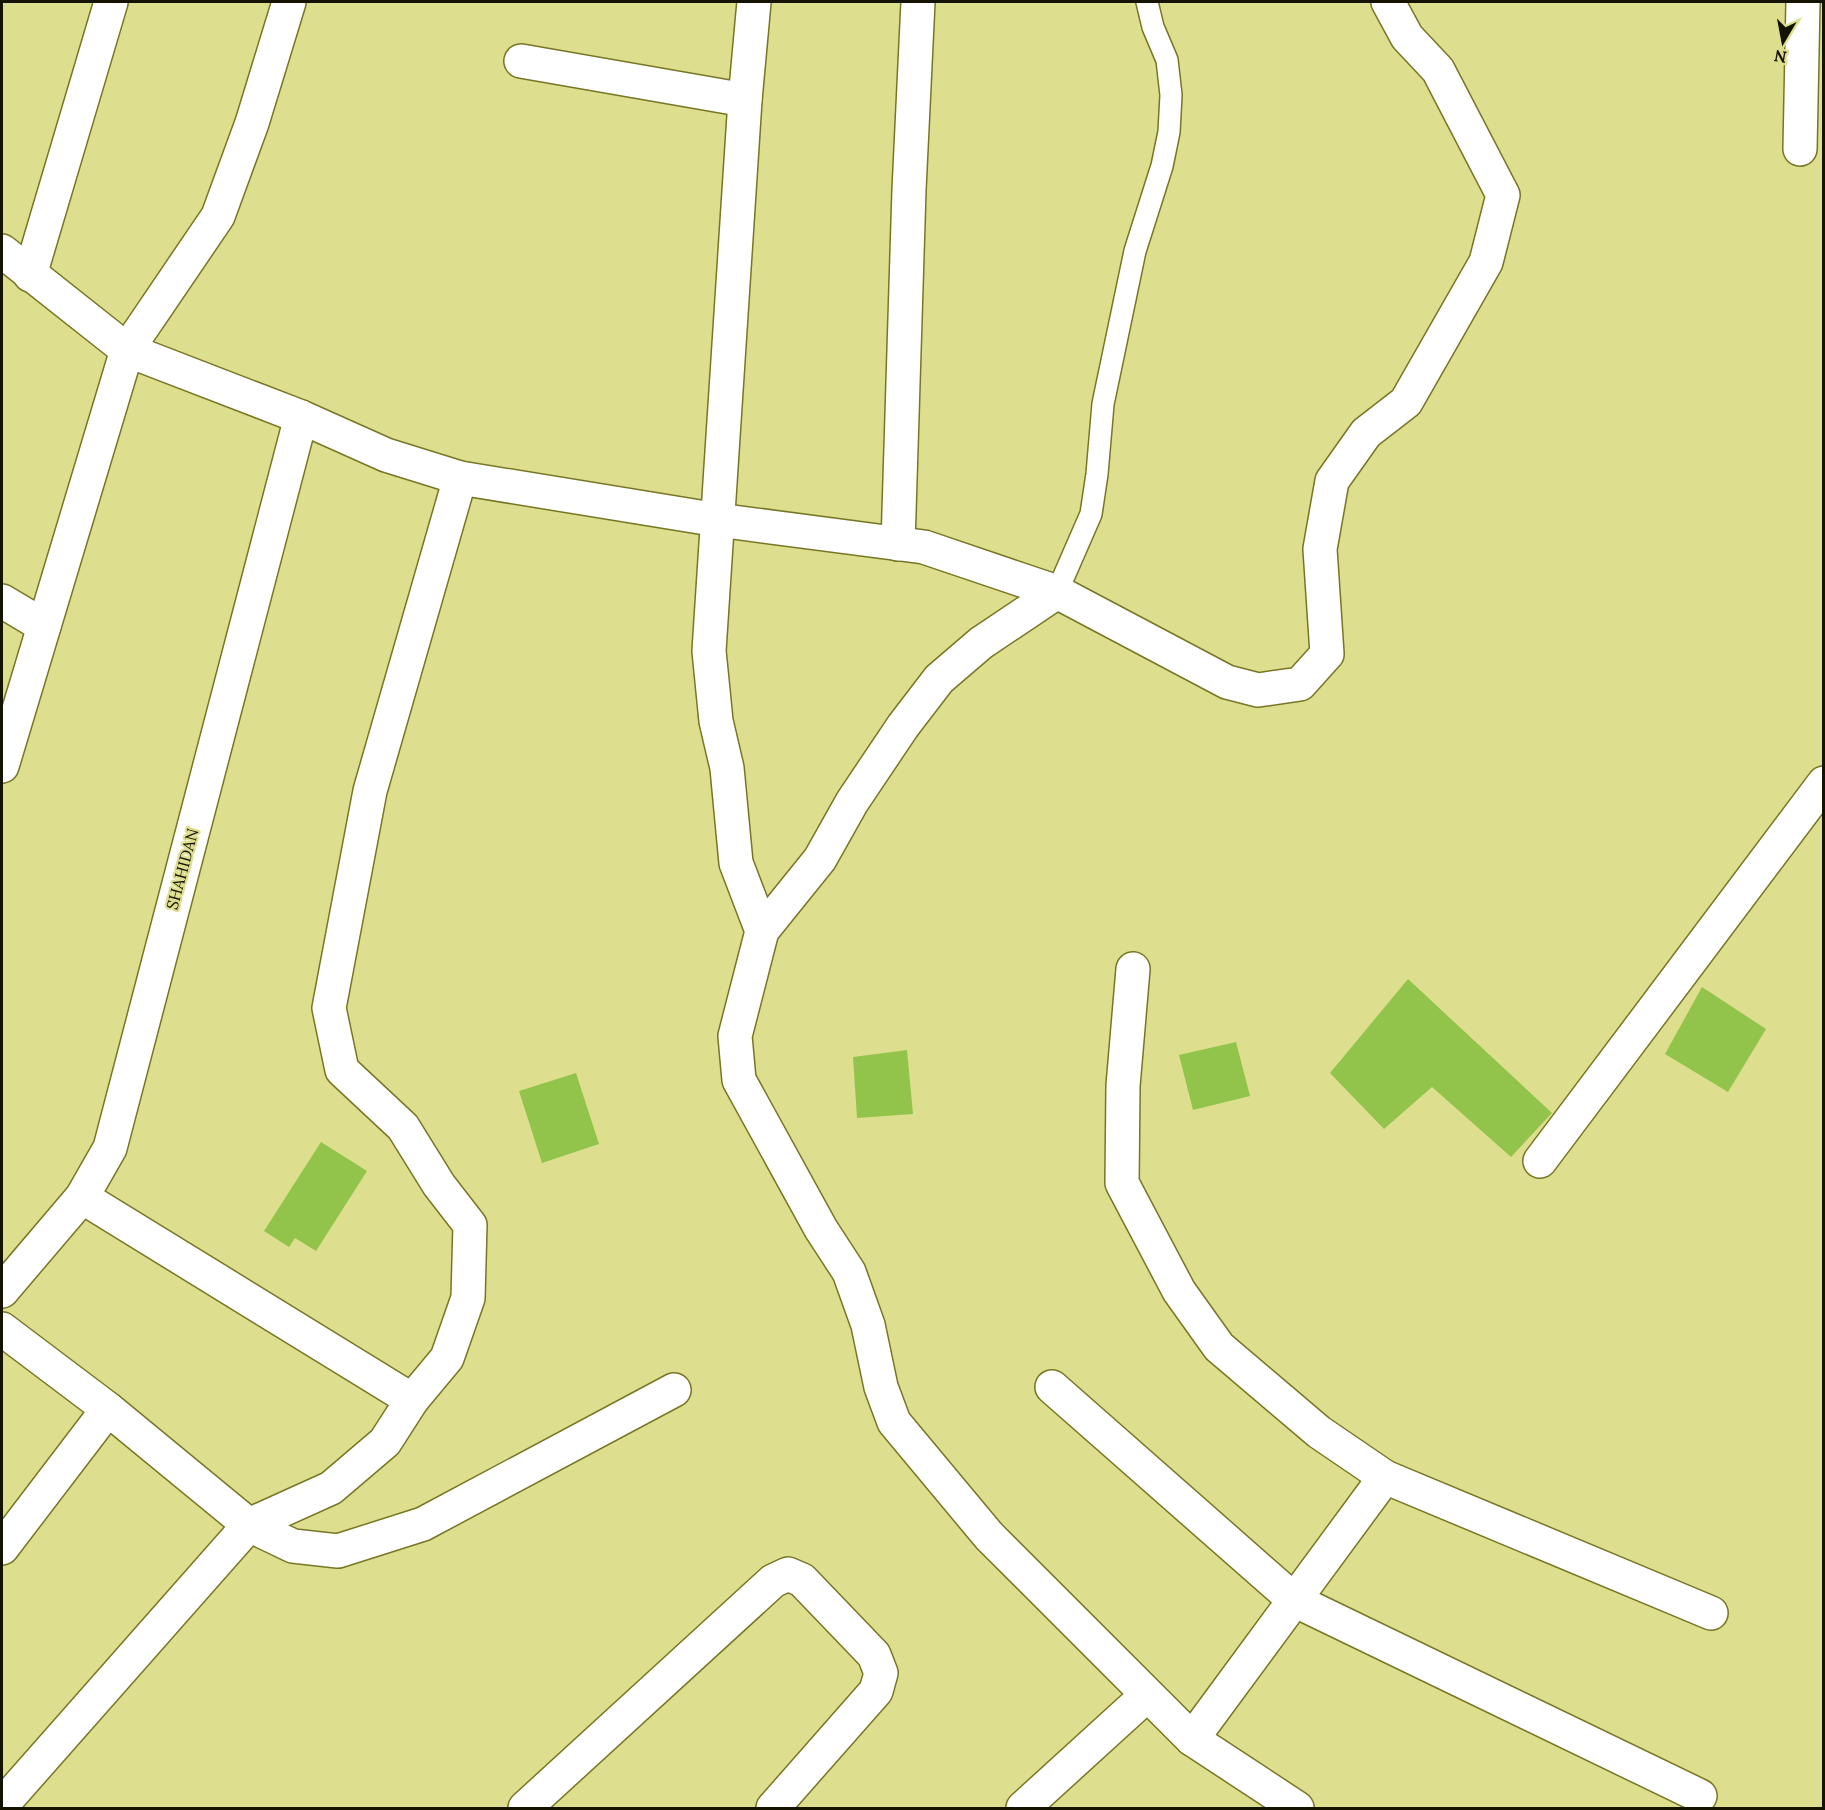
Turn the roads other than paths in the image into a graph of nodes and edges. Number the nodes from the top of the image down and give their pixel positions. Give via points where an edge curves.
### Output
1 (111, 2) edge
2 (289, 2) edge
3 (754, 2) edge
4 (918, 2) edge
5 (1147, 2) edge
6 (1388, 2) edge
7 (1803, 2) edge
8 (520, 61) dead end
9 (745, 100) junction
10 (1800, 149) dead end
11 (2, 251) edge
12 (30, 275) junction
13 (127, 350) junction
14 (301, 417) junction
15 (460, 478) junction
16 (718, 520) junction
17 (898, 544) junction
18 (1057, 592) junction
19 (2, 601) edge
20 (44, 626) junction
21 (2, 766) edge
22 (1824, 783) edge
23 (762, 931) junction
24 (1133, 969) dead end
25 (1540, 1161) dead end
26 (82, 1197) junction
27 (2, 1291) edge
28 (2, 1329) edge
29 (1052, 1387) dead end
30 (674, 1390) dead end
31 (412, 1400) junction
32 (108, 1409) junction
33 (1385, 1478) junction
34 (249, 1526) junction
35 (2, 1548) edge
36 (1294, 1600) junction
37 (1711, 1613) dead end
38 (1147, 1695) junction
39 (1192, 1739) junction
40 (1700, 1796) dead end
41 (2, 1805) edge
42 (525, 1809) edge
43 (773, 1809) edge
44 (1023, 1809) edge
45 (1297, 1809) edge

1 - 12 street
2 - 13 street via 219,216
3 - 9 street
4 - 17 street
5 - 18 lane via 1167,60 1172,95 1169,132 1135,251 1103,404 1091,514
6 - 18 street via 1407,37 1438,69 1503,195 1486,262 1406,402 1366,433 1332,481 1320,549 1327,654 1300,684 1258,690 1227,682
7 - 10 street
8 - 9 street
9 - 16 street
11 - 12 street
12 - 13 street
13 - 14 street
13 - 20 street
14 - 15 street via 386,455
14 - 26 street, SHAHIDAN via 110,1148
15 - 16 street
15 - 31 street via 370,791 329,1008 342,1070 403,1127 439,1185 470,1225 468,1298 447,1358
16 - 17 street
16 - 23 street via 710,651 716,721 727,768 736,863
17 - 18 street via 924,548
18 - 23 street via 981,642 939,679 852,802 820,859
19 - 20 street
20 - 21 street
22 - 25 street
23 - 38 street via 735,1036 739,1080 849,1272 894,1422 989,1536
24 - 33 street via 1123,1086 1122,1183 1179,1291 1219,1347 1319,1432
26 - 27 street, SHAHIDAN
26 - 31 street
28 - 32 street
29 - 36 street
30 - 34 street via 423,1524 349,1548 338,1551 293,1546
31 - 34 street via 386,1442 331,1488
32 - 34 street
32 - 35 street
33 - 36 street
33 - 37 street
34 - 41 street
36 - 39 street
36 - 40 street
38 - 39 street
38 - 44 street
39 - 45 street
42 - 43 street via 773,1581 788,1574 802,1580 874,1655 881,1673 876,1692

